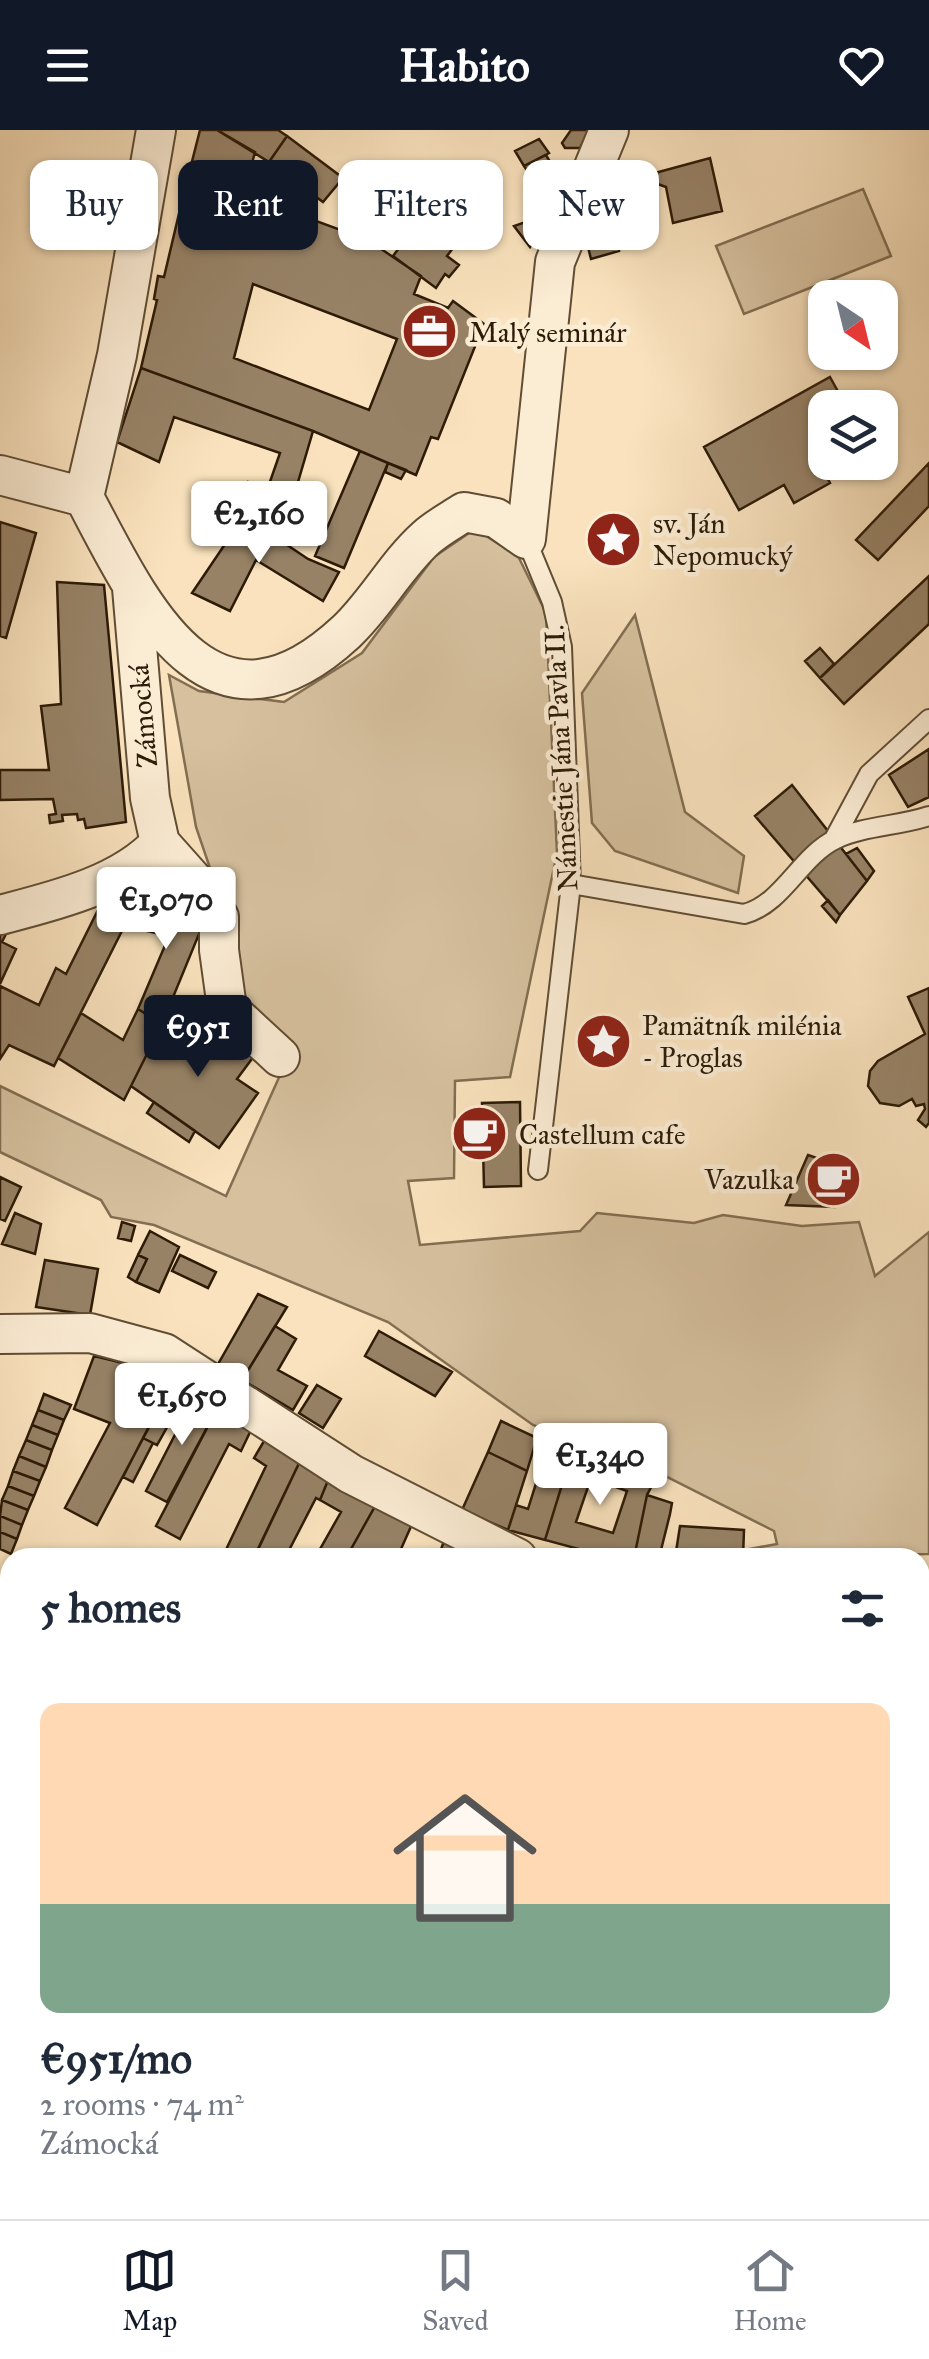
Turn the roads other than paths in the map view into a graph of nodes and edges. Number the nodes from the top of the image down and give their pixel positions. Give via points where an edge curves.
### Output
1 (156, 130) edge
2 (608, 130) edge
3 (0, 475) edge
4 (84, 497) junction
5 (526, 539) junction
6 (132, 588) junction
7 (929, 718) edge
8 (929, 816) edge
9 (834, 840) junction
10 (160, 843) junction
11 (571, 884) junction
12 (0, 915) edge
13 (280, 1057) dead end
14 (538, 1170) dead end
15 (0, 1334) edge
16 (497, 1548) edge

1 - 4 street via 117,355
2 - 5 street via 556,262
3 - 4 street
4 - 6 street
5 - 6 street via 496,518 464,512 426,537 348,630 305,666 263,679 226,676 178,650
5 - 11 lane, Námestie Jána Pavla II. via 562,647
6 - 10 street, Zámocká via 150,798
7 - 9 lane via 869,774
8 - 9 lane
9 - 11 lane via 760,910 744,914
10 - 12 street via 144,860 86,889
10 - 13 street, Zámocká via 220,917 227,1008
11 - 14 lane, Námestie Jána Pavla II.
15 - 16 street via 90,1333 164,1353 351,1474

